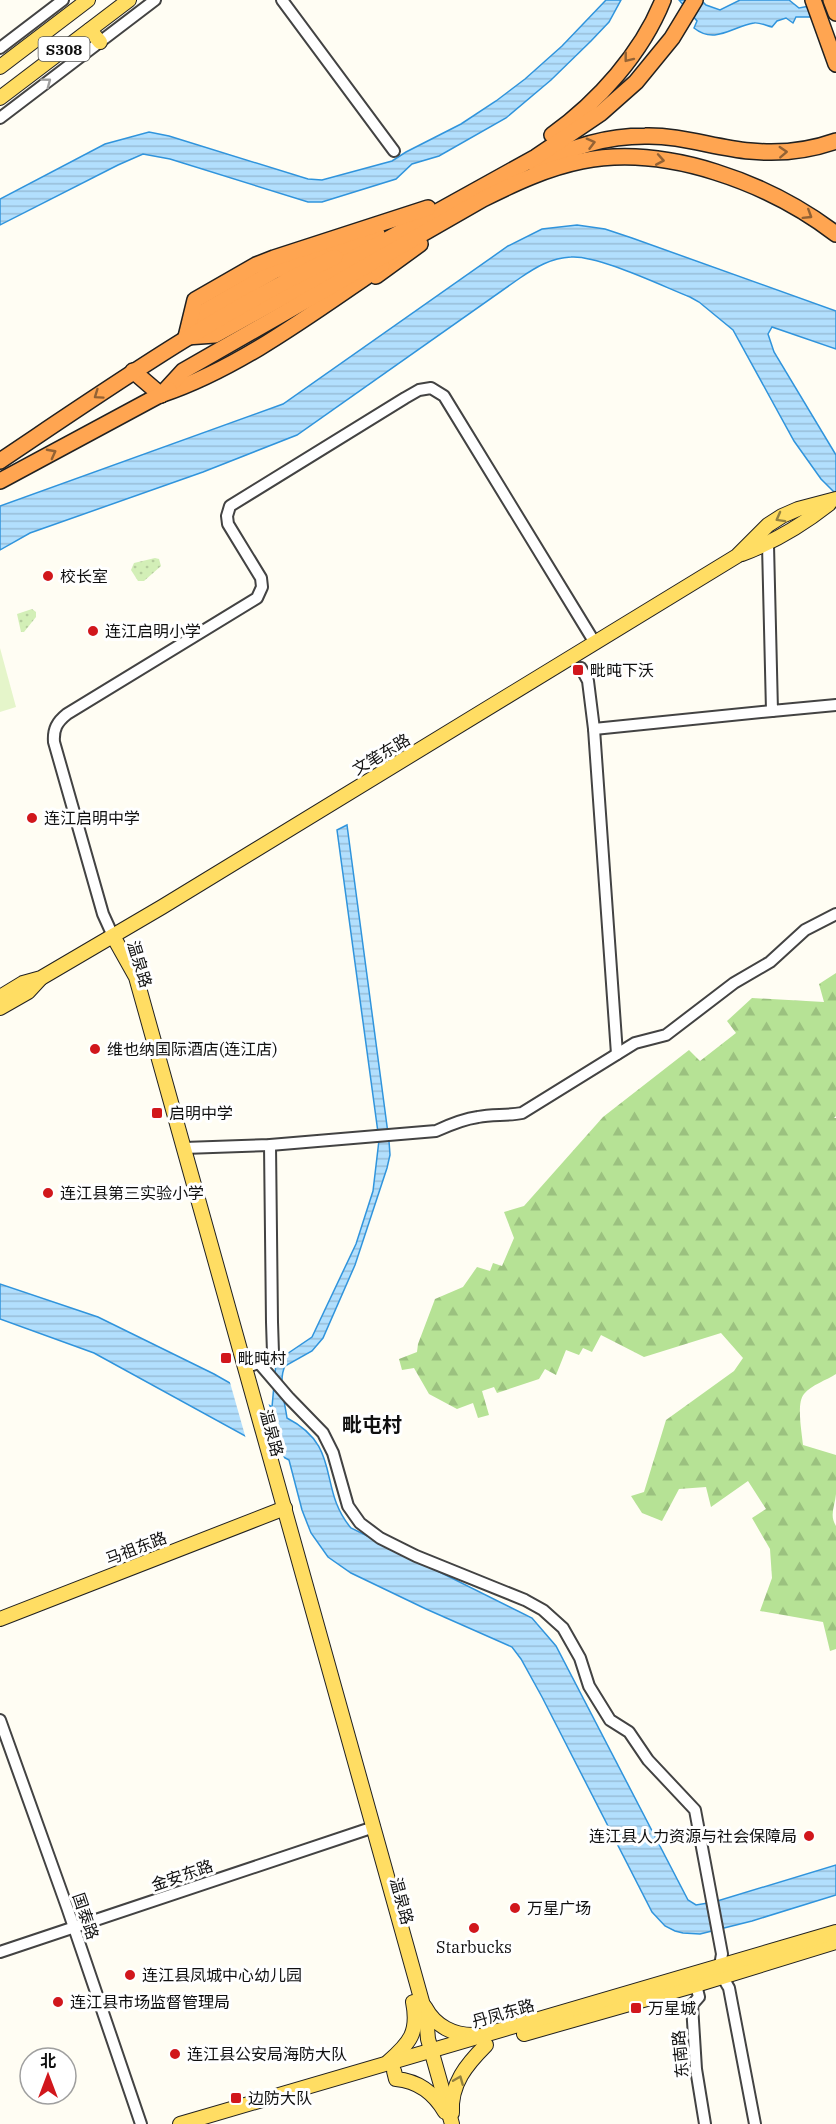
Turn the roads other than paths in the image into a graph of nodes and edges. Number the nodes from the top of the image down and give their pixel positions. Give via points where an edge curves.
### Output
1 (63, 0) edge
2 (88, 0) edge
3 (129, 0) edge
4 (155, 0) edge
5 (282, 0) edge
6 (695, 0) edge
7 (813, 0) edge
8 (831, 0) edge
9 (661, 4) edge
10 (836, 13) edge
11 (90, 30) junction
12 (99, 42) junction
13 (0, 48) edge
14 (836, 64) edge
15 (0, 67) edge
16 (0, 98) edge
17 (0, 118) edge
18 (836, 141) edge
19 (394, 151) dead end
20 (463, 197) junction
21 (483, 199) junction
22 (836, 234) edge
23 (186, 337) junction
24 (133, 371) junction
25 (161, 395) junction
26 (0, 461) edge
27 (0, 481) edge
28 (835, 500) edge
29 (768, 544) junction
30 (737, 556) junction
31 (595, 644) junction
32 (581, 668) dead end
33 (836, 705) edge
34 (772, 711) junction
35 (594, 729) junction
36 (836, 914) edge
37 (113, 936) junction
38 (42, 978) junction
39 (0, 997) edge
40 (0, 1008) edge
41 (617, 1054) junction
42 (270, 1145) junction
43 (184, 1148) junction
44 (253, 1365) junction
45 (246, 1384) junction
46 (280, 1510) junction
47 (0, 1619) edge
48 (0, 1720) edge
49 (370, 1828) junction
50 (74, 1927) junction
51 (836, 1932) edge
52 (836, 1942) edge
53 (0, 1952) edge
54 (721, 1972) junction
55 (696, 1985) junction
56 (417, 2001) junction
57 (489, 2039) junction
58 (431, 2050) junction
59 (390, 2068) junction
60 (141, 2124) edge
61 (180, 2124) edge
62 (213, 2124) edge
63 (452, 2124) edge
64 (705, 2124) edge
65 (755, 2124) edge

1 - 13 street
2 - 15 main road, S308
3 - 11 main road, S308
4 - 12 street
5 - 19 street
6 - 20 highway via 672,38 636,82 601,114 536,157
7 - 14 highway
8 - 10 highway
9 -> 20 highway via 637,48 604,90 561,129
11 - 12 main road
11 - 16 main road, S308
17 -> 12 street
21 -> 18 highway via 544,162 580,146 612,138 647,136 748,152 781,153
20 - 23 highway via 283,281
20 - 23 highway via 256,266 195,300
21 -> 22 highway via 550,169 594,159 648,158 685,164 753,186
21 - 25 highway via 294,319
23 - 24 highway
24 - 25 highway
24 -> 26 highway
27 -> 25 highway
28 - 29 main road, 文笔东路
28 -> 30 main road, 文笔东路 via 782,516
29 - 30 main road, 文笔东路
29 - 34 street
30 - 31 main road, 文笔东路
31 - 37 main road, 文笔东路
31 - 37 street via 444,396 431,388 405,398 230,506 228,524 261,578 261,591 254,601 56,724 54,742 103,914
32 - 35 street via 588,681
33 - 34 street
34 - 35 street
35 - 41 street
36 - 41 street via 806,930 770,962 734,983 666,1035 635,1043
37 - 38 main road, 文笔东路
37 - 43 main road, 温泉路 via 135,972
37 - 45 main road, 温泉路
38 - 39 main road, 文笔东路 via 23,983
38 - 40 main road, 文笔东路 via 28,992
41 - 42 street via 522,1113 479,1117 436,1131
42 - 43 street
42 - 44 street via 274,1346 273,1353
43 - 44 main road, 温泉路
44 - 45 main road, 温泉路
44 - 54 street via 323,1433 348,1506 360,1523 416,1556 525,1600 563,1628 580,1658 589,1686 610,1720 629,1732 648,1760 695,1810 722,1954
45 - 46 main road, 温泉路
46 - 47 main road, 马祖东路
46 - 49 main road, 温泉路
48 - 50 street, 国泰路
49 - 50 street, 金安东路
49 - 56 main road, 温泉路
50 - 53 street, 金安东路
50 - 60 street, 国泰路
51 - 54 main road, 丹凤东路
52 - 54 main road, 丹凤东路
54 - 55 main road, 丹凤东路
54 - 57 main road, 丹凤东路
54 - 65 street via 729,1988
55 - 57 main road, 丹凤东路
55 - 64 street, 东南路 via 699,1996 692,2005
56 - 57 main road via 451,2031
56 - 58 main road, 温泉路 via 417,2018
56 - 59 main road via 411,2038
57 - 58 main road, 丹凤东路
63 -> 57 main road via 459,2078
58 - 59 main road, 丹凤东路
58 - 63 main road, 温泉路
59 - 61 main road, 丹凤东路
59 - 62 main road, 丹凤东路
59 - 63 main road via 396,2079 417,2083 426,2090

